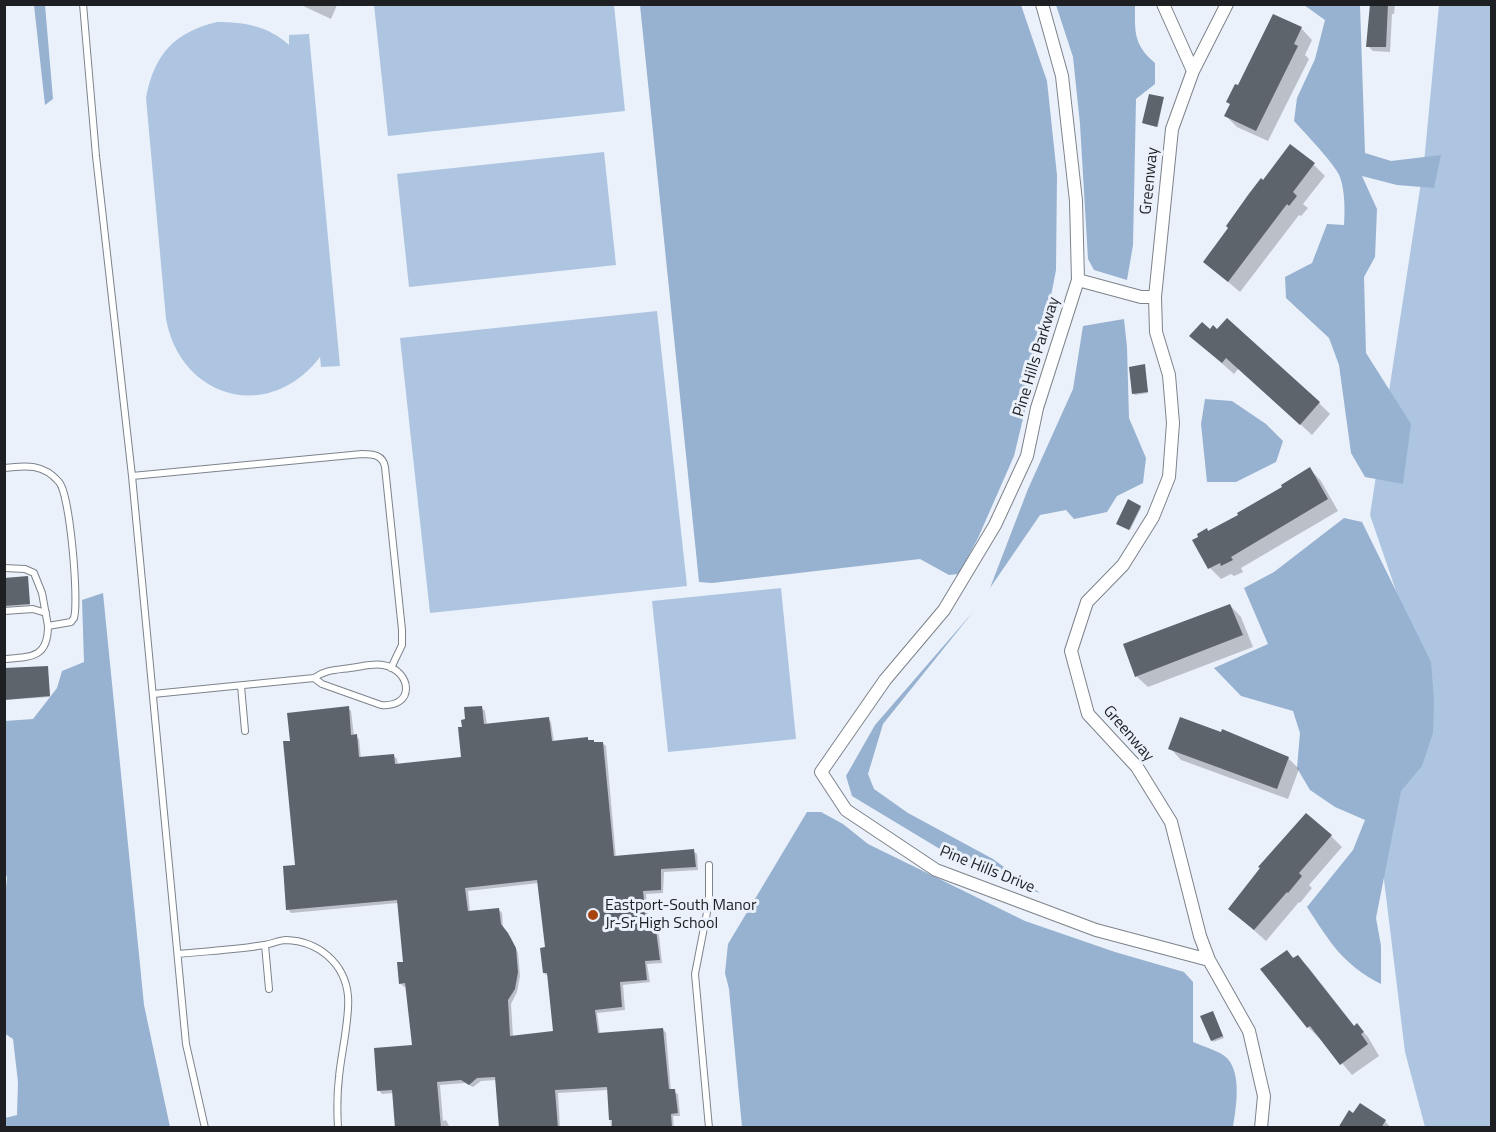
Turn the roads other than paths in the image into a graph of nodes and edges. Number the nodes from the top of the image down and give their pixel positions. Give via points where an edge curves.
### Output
1 (83, 4) edge
2 (1042, 4) edge
3 (1163, 4) edge
4 (1227, 4) edge
5 (1193, 71) junction
6 (1077, 280) junction
7 (1155, 297) junction
8 (4, 468) edge
9 (132, 476) junction
10 (4, 568) edge
11 (4, 610) edge
12 (46, 613) junction
13 (48, 626) junction
14 (4, 659) edge
15 (391, 668) junction
16 (314, 678) junction
17 (885, 680) joint
18 (241, 686) junction
19 (153, 694) junction
20 (245, 731) dead end
21 (708, 865) dead end
22 (265, 945) junction
23 (178, 954) junction
24 (1209, 960) junction
25 (269, 989) dead end
26 (205, 1128) edge
27 (338, 1128) edge
28 (709, 1128) edge
29 (1261, 1128) edge

1 - 9 lane
2 - 6 street, Pine Hills Parkway via 1062,76 1076,201
3 - 5 street
4 - 5 street, Greenway
5 - 7 street, Greenway via 1172,129
6 - 7 street
6 - 17 street, Pine Hills Parkway via 1037,408 1027,456 994,525 944,610
7 - 24 street, Greenway via 1156,332 1169,375 1173,423 1169,477 1154,517 1123,565 1087,602 1071,651 1088,714 1137,767 1171,822
8 - 13 lane via 44,469 64,490 76,613 70,622
9 - 15 lane via 372,454 384,462 402,630 402,645
9 - 19 lane
10 - 12 lane via 34,573
11 - 12 lane via 33,609
12 - 13 lane
13 - 14 lane via 46,644 38,654
15 - 16 lane via 381,665 324,671
15 - 16 lane via 402,676 406,686 401,701 391,706
16 - 18 lane
17 - 24 street, Pine Hills Drive via 821,772 846,810 936,870 1096,930
18 - 19 lane
18 - 20 lane
19 - 23 lane
21 - 28 lane via 709,902 695,974
22 - 23 lane
22 - 25 lane
22 - 27 lane via 283,940 313,945 333,961 344,980 348,996
23 - 26 lane via 186,1044
24 - 29 street, Greenway via 1249,1031 1264,1096

